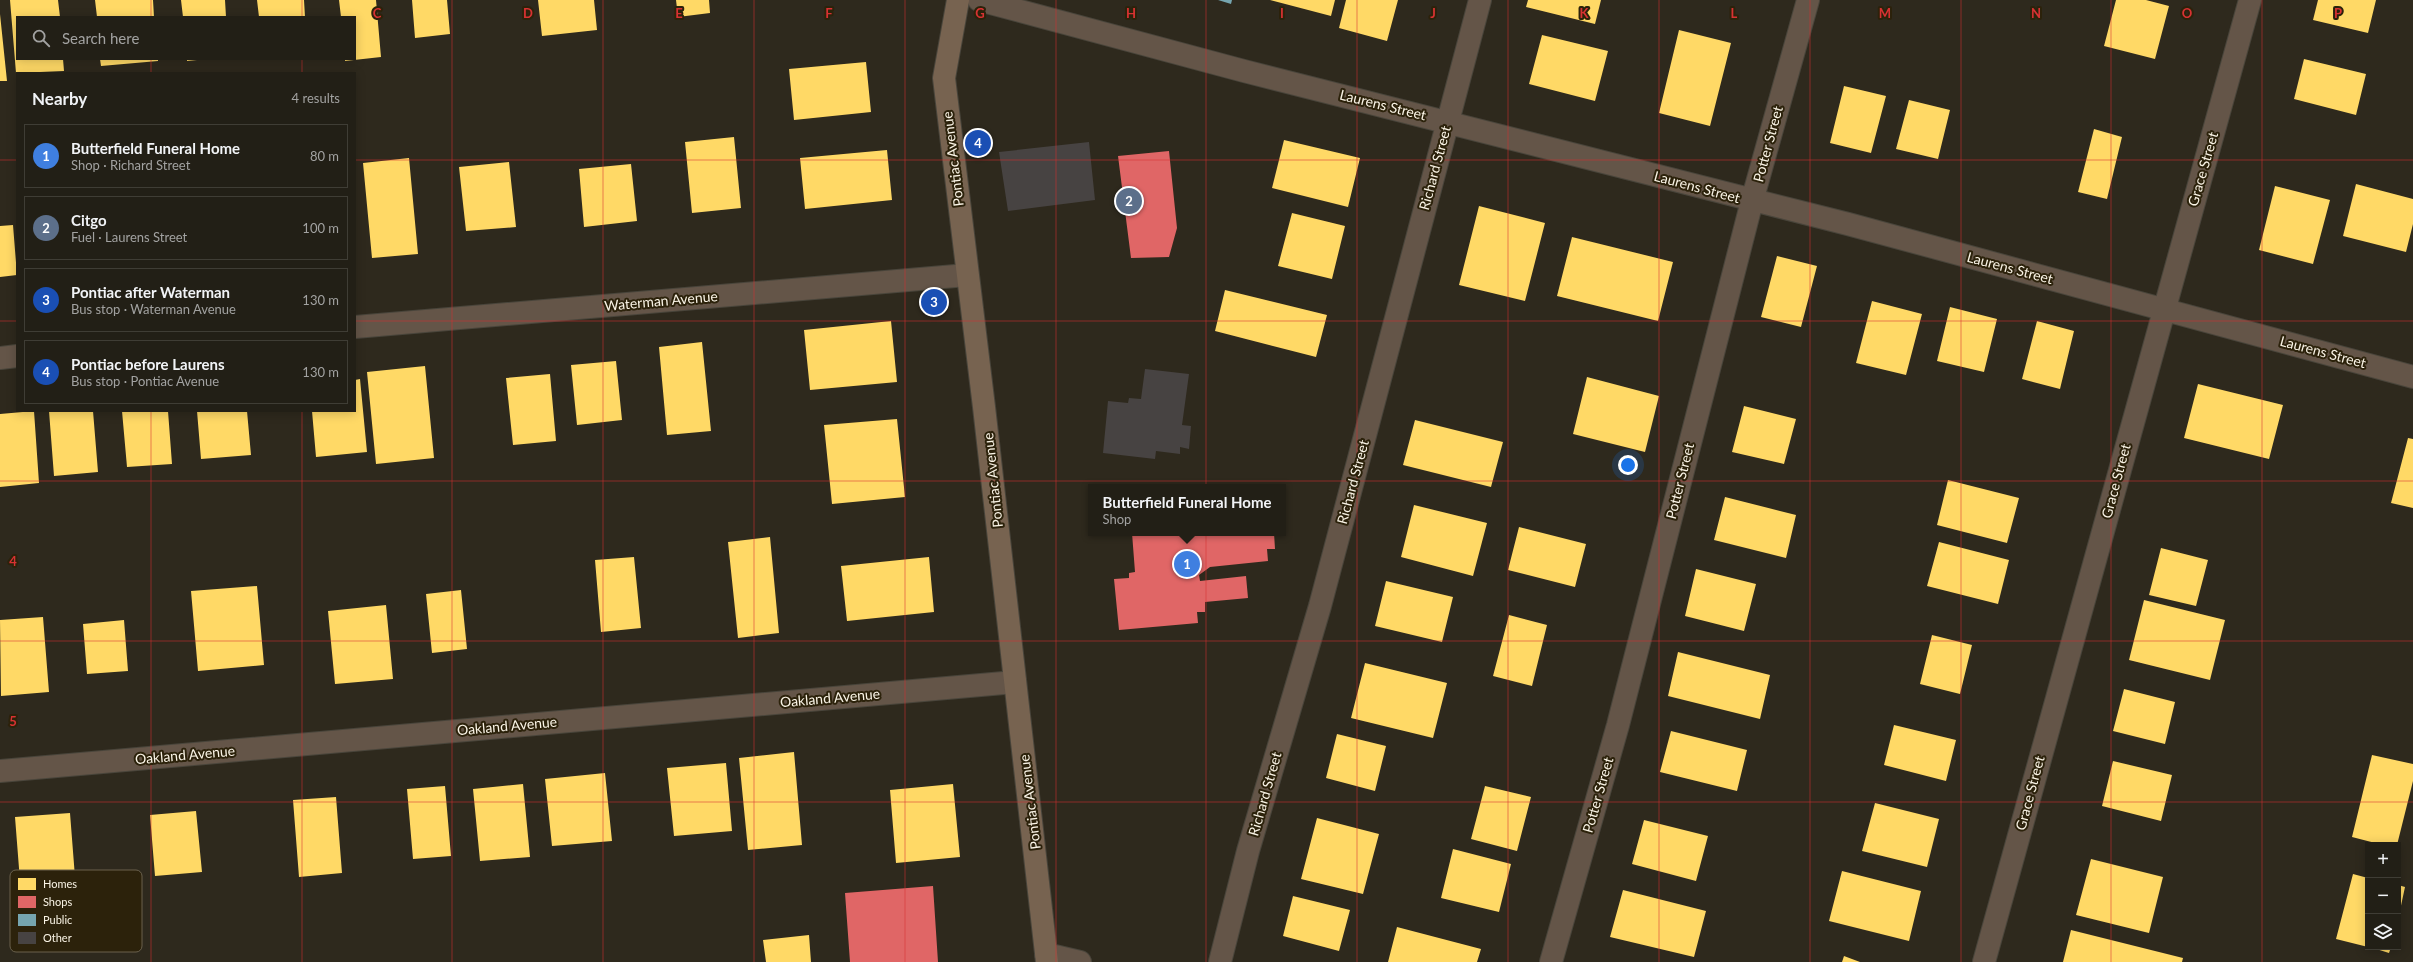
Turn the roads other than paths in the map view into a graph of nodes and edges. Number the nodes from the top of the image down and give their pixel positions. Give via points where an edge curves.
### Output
1 (958, 0) edge
2 (979, 0) edge
3 (1480, 0) edge
4 (1808, 0) edge
5 (2250, 0) edge
6 (1447, 121) junction
7 (1752, 202) junction
8 (967, 275) junction
9 (2163, 309) junction
10 (356, 327) edge
11 (16, 356) edge
12 (0, 358) edge
13 (2413, 377) edge
14 (1015, 682) junction
15 (0, 771) edge
16 (1046, 958) edge
17 (1080, 962) edge
18 (1220, 962) edge
19 (1551, 962) edge
20 (1984, 962) edge

1 - 8 main road, Pontiac Avenue via 944,78
2 - 6 street, Laurens Street via 1244,71
3 - 6 street, Richard Street
4 - 7 street, Potter Street
5 - 9 street, Grace Street
6 - 7 street, Laurens Street
6 - 18 street, Richard Street via 1320,606 1248,851
7 - 9 street, Laurens Street via 1855,226
7 - 19 street, Potter Street via 1618,725
8 - 10 street, Waterman Avenue
8 - 14 main road, Pontiac Avenue
9 - 13 street, Laurens Street
9 - 20 street, Grace Street
11 - 12 street
14 - 15 street, Oakland Avenue
14 - 16 main road, Pontiac Avenue
16 - 17 street

